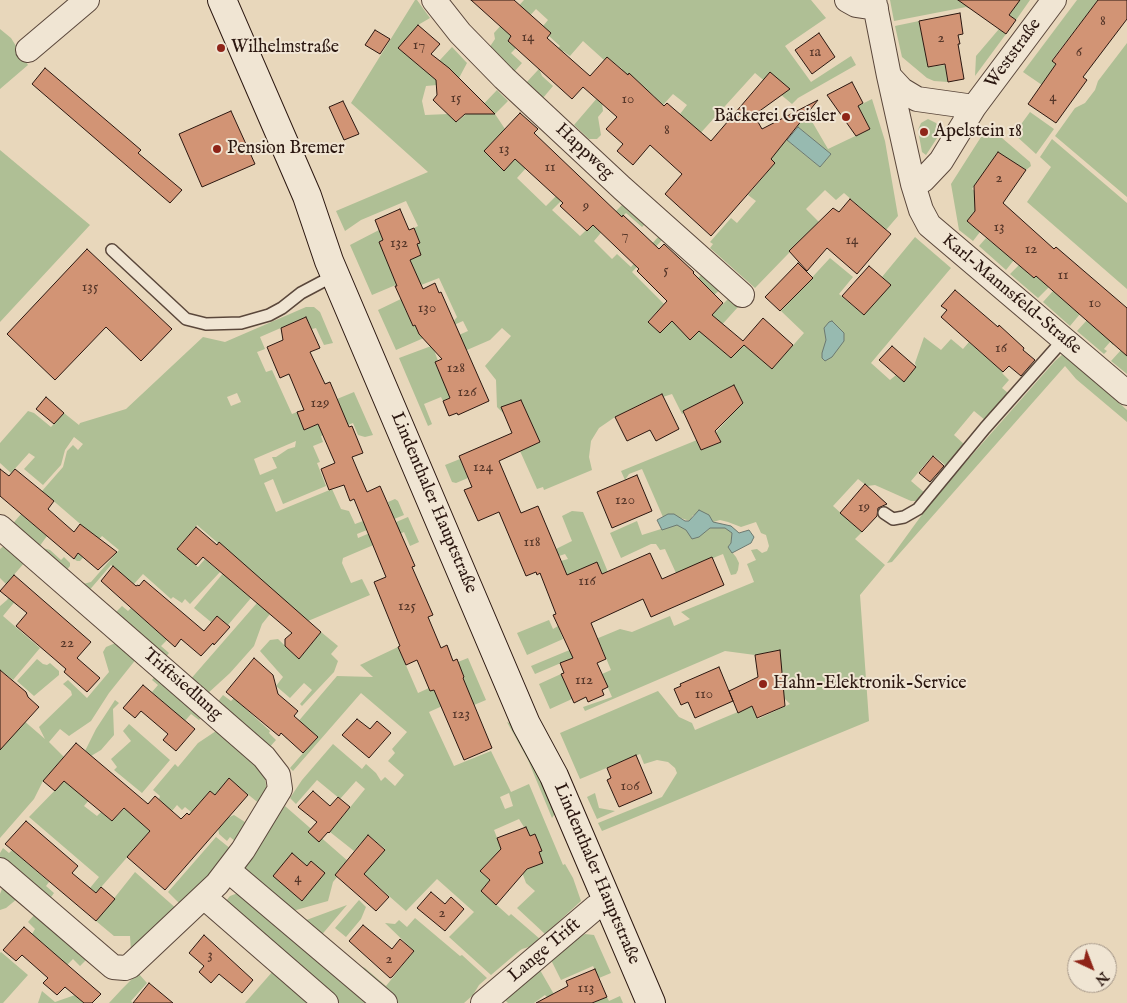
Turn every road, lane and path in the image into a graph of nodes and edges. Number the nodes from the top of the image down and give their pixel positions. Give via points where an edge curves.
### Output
1 (87, 0) edge
2 (222, 0) edge
3 (434, 0) edge
4 (847, 0) edge
5 (1054, 0) edge
6 (875, 4) edge
7 (28, 50) dead end
8 (889, 76) junction
9 (974, 107) junction
10 (913, 184) junction
11 (112, 250) dead end
12 (335, 276) junction
13 (742, 295) dead end
14 (1064, 340) junction
15 (1127, 394) edge
16 (884, 513) dead end
17 (0, 527) edge
18 (0, 870) edge
19 (228, 870) junction
20 (204, 897) junction
21 (608, 902) junction
22 (326, 1003) edge
23 (385, 1003) edge
24 (483, 1003) edge
25 (651, 1003) edge

1 - 7 street
2 - 12 street, Lindenthaler Hauptstraße via 307,196
3 - 13 street, Happweg via 454,27 504,78
4 - 6 street via 856,5
5 - 9 street, Weststraße
6 - 8 street, Karl-Mannsfeld-Straße
8 - 9 street, Weststraße via 902,90 917,99
8 - 10 street, Karl-Mannsfeld-Straße
9 - 10 street, Weststraße via 941,161 923,180
10 - 14 street, Karl-Mannsfeld-Straße via 929,225
11 - 12 lane via 186,318 206,324 242,323 269,315 301,293
12 - 21 street, Lindenthaler Hauptstraße via 526,724 554,776
14 - 15 street, Karl-Mannsfeld-Straße
14 - 16 lane via 918,509 893,519
17 - 19 street, Triftsiedlung via 257,750 278,775 280,788
18 - 20 street, Triftsiedlung via 119,968 130,966
19 - 20 street, Triftsiedlung
19 - 23 street
20 - 22 street
21 - 24 street, Lange Trift via 596,907
21 - 25 street, Lindenthaler Hauptstraße

